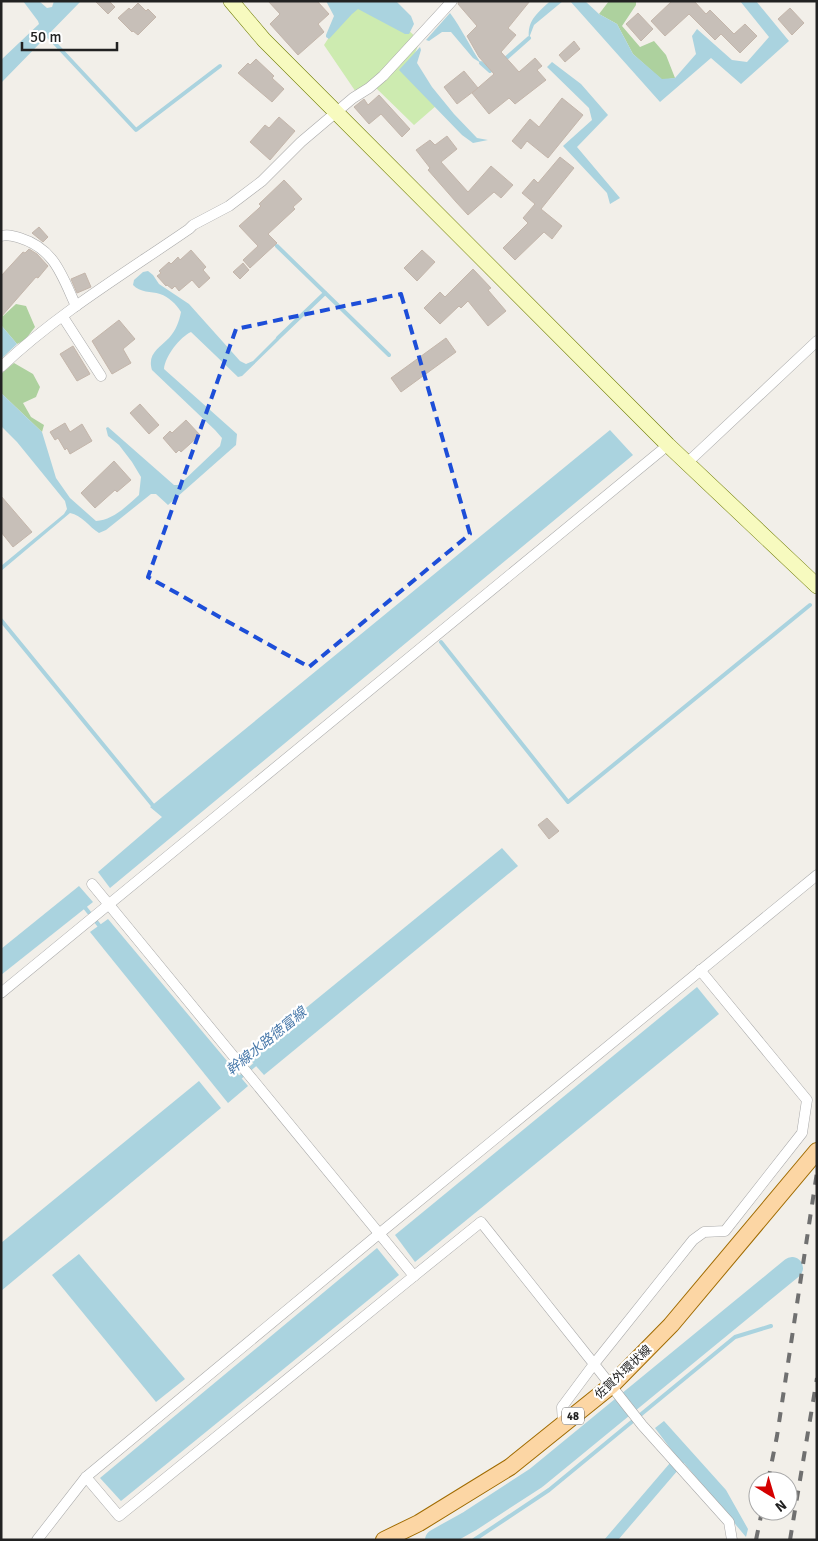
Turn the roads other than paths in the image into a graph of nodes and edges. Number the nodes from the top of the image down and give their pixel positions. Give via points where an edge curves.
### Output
1 (231, 1) edge
2 (452, 1) edge
3 (336, 112) junction
4 (1, 236) edge
5 (76, 306) junction
6 (63, 317) junction
7 (817, 341) edge
8 (1, 367) edge
9 (101, 376) dead end
10 (668, 445) junction
11 (687, 463) junction
12 (817, 586) edge
13 (817, 875) edge
14 (92, 884) dead end
15 (110, 905) junction
16 (700, 970) junction
17 (1, 993) edge
18 (817, 1151) edge
19 (380, 1233) junction
20 (414, 1276) junction
21 (594, 1364) junction
22 (615, 1390) junction
23 (563, 1424) junction
24 (86, 1477) junction
25 (37, 1540) edge
26 (384, 1540) edge
27 (732, 1540) edge

1 - 3 street via 264,40
2 - 3 street via 383,76
3 - 5 street via 262,181 229,206 193,224
3 - 10 street
4 - 5 street via 7,234 32,242 50,256
5 - 6 street
6 - 8 street
6 - 9 street
7 - 11 street
10 - 11 street
10 - 15 street
11 - 12 street
13 - 16 street
14 - 15 street
15 - 17 street
15 - 19 street
16 - 19 street
16 - 21 street via 807,1100 802,1133 726,1231 704,1232 693,1240
18 - 22 main road, 佐賀外環状線 / 48
19 - 20 street
19 - 24 street
20 - 21 street via 480,1222
20 - 24 street via 119,1516
21 - 22 street
21 - 23 street via 562,1407
22 - 23 main road, 佐賀外環状線 / 48
22 - 27 street via 728,1522
23 - 26 main road, 佐賀外環状線 / 48 via 510,1467 419,1523
24 - 25 street

